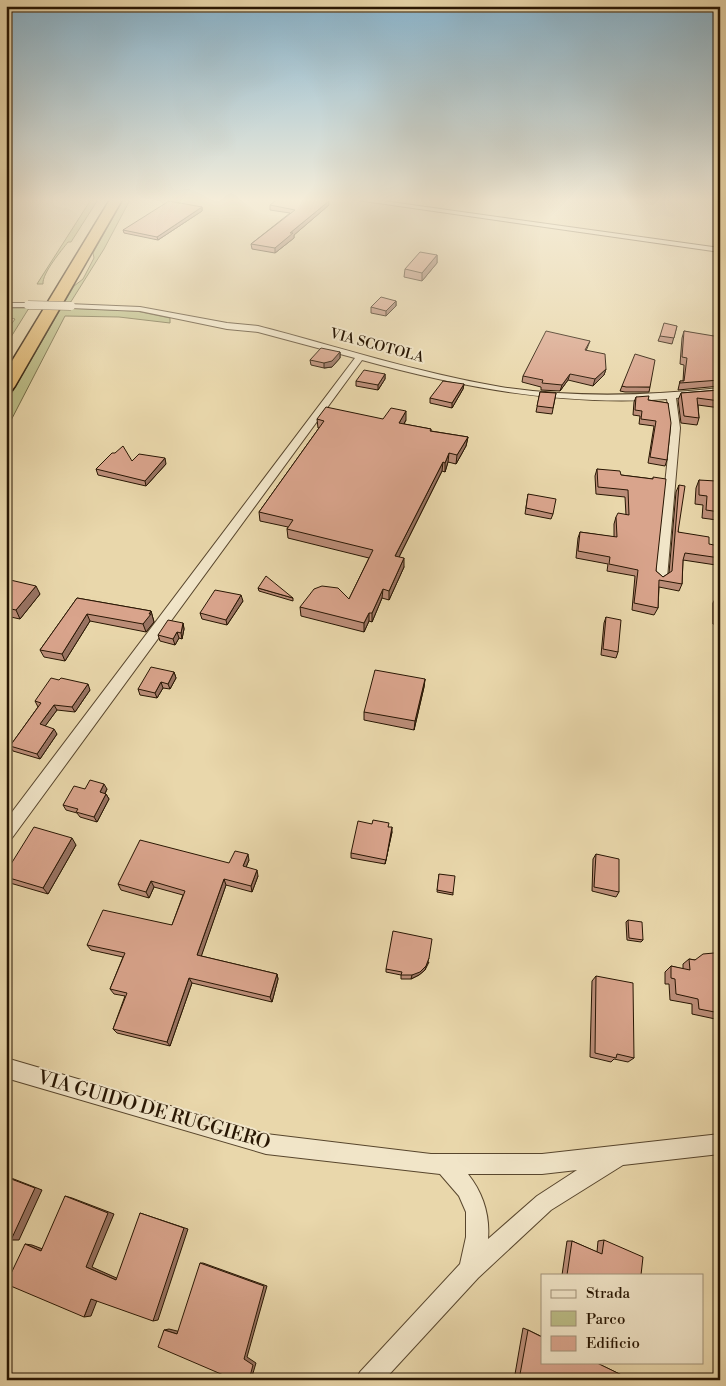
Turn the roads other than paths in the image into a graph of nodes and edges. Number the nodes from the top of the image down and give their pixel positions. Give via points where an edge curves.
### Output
1 (68, 263) edge
2 (79, 263) edge
3 (6, 305) edge
4 (360, 358) junction
5 (6, 364) edge
6 (6, 386) edge
7 (720, 391) edge
8 (671, 396) junction
9 (662, 578) edge
10 (6, 833) edge
11 (6, 1068) edge
12 (720, 1144) edge
13 (619, 1156) junction
14 (444, 1164) junction
15 (470, 1270) junction
16 (368, 1380) edge

1 - 5 highway
2 - 6 highway
3 - 4 street, VIA SCOTOLA, bridge via 140,310 258,329
4 - 8 street, VIA SCOTOLA via 473,385 547,395 606,399
4 - 10 street
7 - 8 street, VIA SCOTOLA
8 - 9 street via 675,444 662,537
11 - 14 street, VIA GUIDO DE RUGGIERO via 266,1144
12 - 13 street, VIA GUIDO DE RUGGIERO
13 - 14 street, VIA GUIDO DE RUGGIERO via 542,1164
13 - 15 street via 544,1204
14 - 15 street via 463,1182 473,1198 479,1219
15 - 16 street

